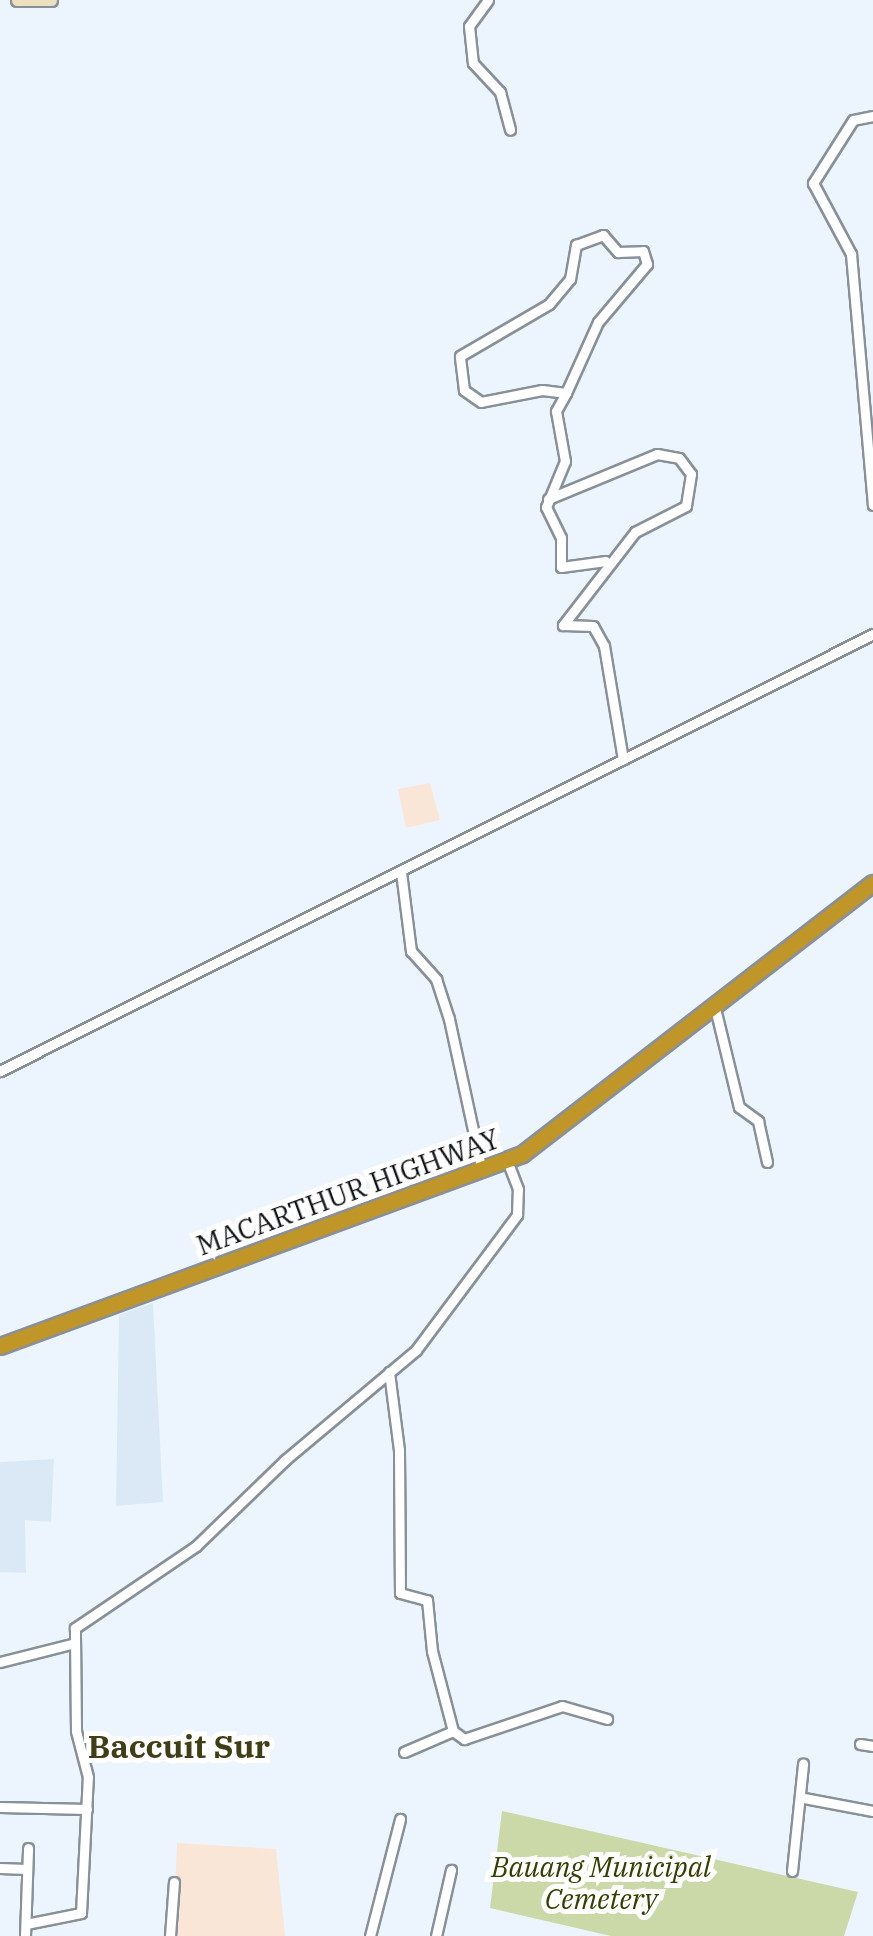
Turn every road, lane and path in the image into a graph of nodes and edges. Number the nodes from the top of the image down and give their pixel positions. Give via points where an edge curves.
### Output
1 (17, 0) edge
2 (51, 0) edge
3 (488, 0) edge
4 (873, 116) edge
5 (510, 130) dead end
6 (566, 393) junction
7 (548, 499) junction
8 (873, 505) edge
9 (606, 561) junction
10 (873, 634) edge
11 (623, 759) junction
12 (401, 872) junction
13 (873, 883) edge
14 (715, 1008) junction
15 (0, 1071) edge
16 (506, 1160) junction
17 (766, 1162) dead end
18 (482, 1171) junction
19 (0, 1346) edge
20 (389, 1372) junction
21 (71, 1644) junction
22 (0, 1662) edge
23 (608, 1718) dead end
24 (453, 1730) junction
25 (860, 1744) dead end
26 (873, 1746) edge
27 (404, 1752) dead end
28 (803, 1764) dead end
29 (804, 1798) junction
30 (0, 1807) edge
31 (87, 1809) junction
32 (873, 1811) edge
33 (400, 1818) dead end
34 (28, 1848) dead end
35 (0, 1868) edge
36 (27, 1868) junction
37 (451, 1870) dead end
38 (792, 1871) dead end
39 (174, 1882) dead end
40 (26, 1924) junction
41 (24, 1936) edge
42 (170, 1936) edge
43 (370, 1936) edge
44 (436, 1936) edge

1 - 2 street
3 - 5 street via 469,26 473,62 500,92
4 - 8 street via 853,120 812,183 851,254 850,294 864,350 865,472
6 - 6 street via 542,390 481,402 464,390 460,356 549,304 565,290 576,244 603,236 618,252 642,251 647,264 598,322
6 - 7 street via 556,420 564,461
7 - 9 street via 548,522 561,538 560,568
7 - 9 street via 647,456 686,464 692,487 686,506 635,532
9 - 11 street via 563,626 594,626 604,646
10 - 11 street
11 - 12 street
12 - 15 street
12 - 18 street via 411,951 436,979 450,1019
13 - 14 highway, MACARTHUR HIGHWAY
14 - 16 highway, MACARTHUR HIGHWAY via 586,1110
14 - 17 street via 740,1107 758,1122
16 - 18 highway, MACARTHUR HIGHWAY
16 - 20 street via 518,1189 517,1215 416,1350
18 - 19 highway, MACARTHUR HIGHWAY
20 - 21 street via 196,1546 82,1618
20 - 24 street via 398,1450 400,1593 426,1598
21 - 22 street
21 - 31 street
23 - 24 street via 562,1706 468,1738
24 - 27 street
25 - 26 street
28 - 29 street
29 - 32 street
29 - 38 street
30 - 31 street
31 - 40 street via 81,1913
33 - 43 street
34 - 36 street
35 - 36 street
36 - 40 street
37 - 44 street
39 - 42 street
40 - 41 street

